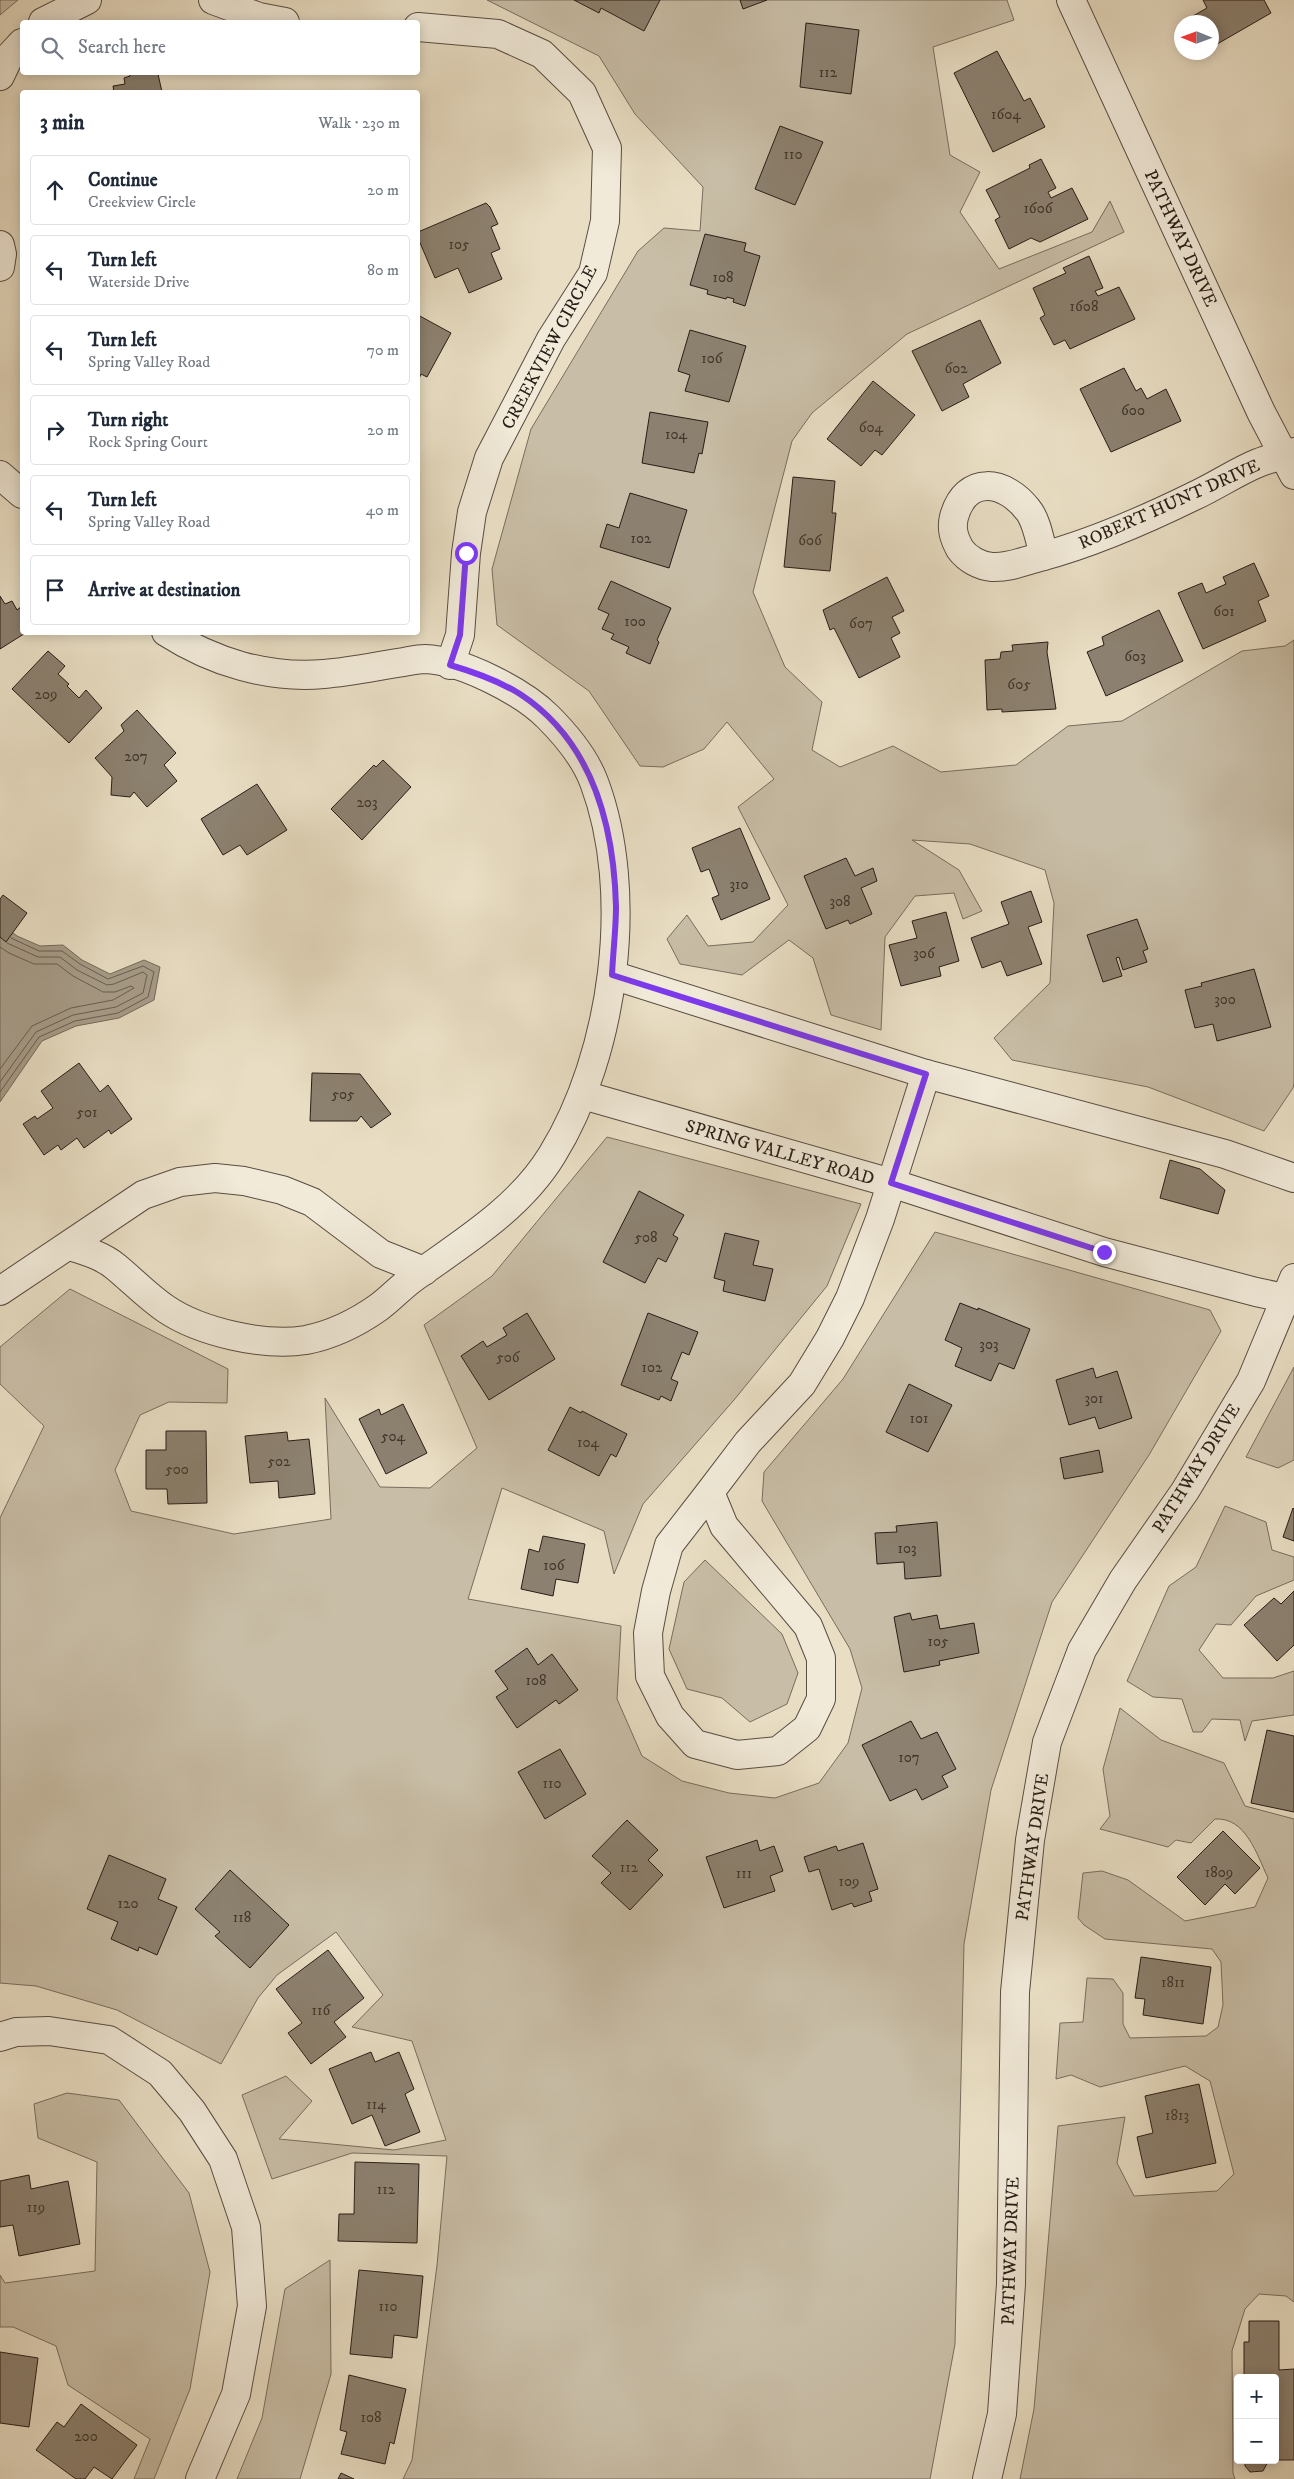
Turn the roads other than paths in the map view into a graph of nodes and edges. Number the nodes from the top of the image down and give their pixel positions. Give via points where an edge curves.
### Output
1 (87, 0) edge
2 (213, 0) edge
3 (1071, 0) edge
4 (46, 20) edge
5 (274, 20) edge
6 (420, 27) edge
7 (20, 45) edge
8 (0, 76) edge
9 (0, 245) edge
10 (0, 267) edge
11 (1291, 461) edge
12 (0, 475) edge
13 (20, 492) edge
14 (1044, 556) dead end
15 (171, 635) edge
16 (450, 665) junction
17 (612, 975) junction
18 (926, 1074) junction
19 (583, 1095) junction
20 (1294, 1178) edge
21 (891, 1183) junction
22 (70, 1246) junction
23 (424, 1271) junction
24 (0, 1291) edge
25 (1291, 1293) edge
26 (710, 1492) junction
27 (0, 2037) edge
28 (200, 2479) edge
29 (987, 2479) edge

1 - 4 street
2 - 5 street
3 - 11 street, PATHWAY DRIVE via 1261,412
6 - 16 street, CREEKVIEW CIRCLE via 498,34 542,54 582,93 606,148 605,221 593,273 551,339 489,458 472,512 460,635
7 - 8 street via 9,56
9 - 10 street
11 - 14 street, ROBERT HUNT DRIVE via 1258,463 1194,496 1077,547
12 - 13 street
15 - 16 street via 241,668 323,675 426,659
16 - 17 street via 476,673 520,694 547,716 574,745 594,781 611,854 616,906
17 - 18 street
17 - 19 street via 601,1035
18 - 20 street via 1225,1154
18 - 21 street
19 - 21 street, SPRING VALLEY ROAD
19 - 23 street via 552,1156 520,1198
21 - 25 street, SPRING VALLEY ROAD via 1104,1252
21 - 26 street via 850,1298 830,1338 802,1384 748,1442
22 - 23 street via 143,1195 180,1182 215,1178 282,1190 312,1202 381,1254
22 - 23 street via 115,1265 159,1304 190,1323 214,1331 270,1340 305,1340 343,1328 378,1308
22 - 24 street
25 - 29 street, PATHWAY DRIVE via 1251,1381 1185,1491 1123,1580 1082,1650 1047,1742 1030,1840 1015,1992 1011,2284 1002,2414
26 - 26 street via 669,1545 648,1633 650,1676 670,1716 695,1744 737,1755 778,1751 807,1728 821,1700 821,1658 808,1626 724,1526
27 - 28 street via 16,2032 49,2031 108,2040 160,2072 192,2111 223,2159 246,2227 252,2306 236,2394

